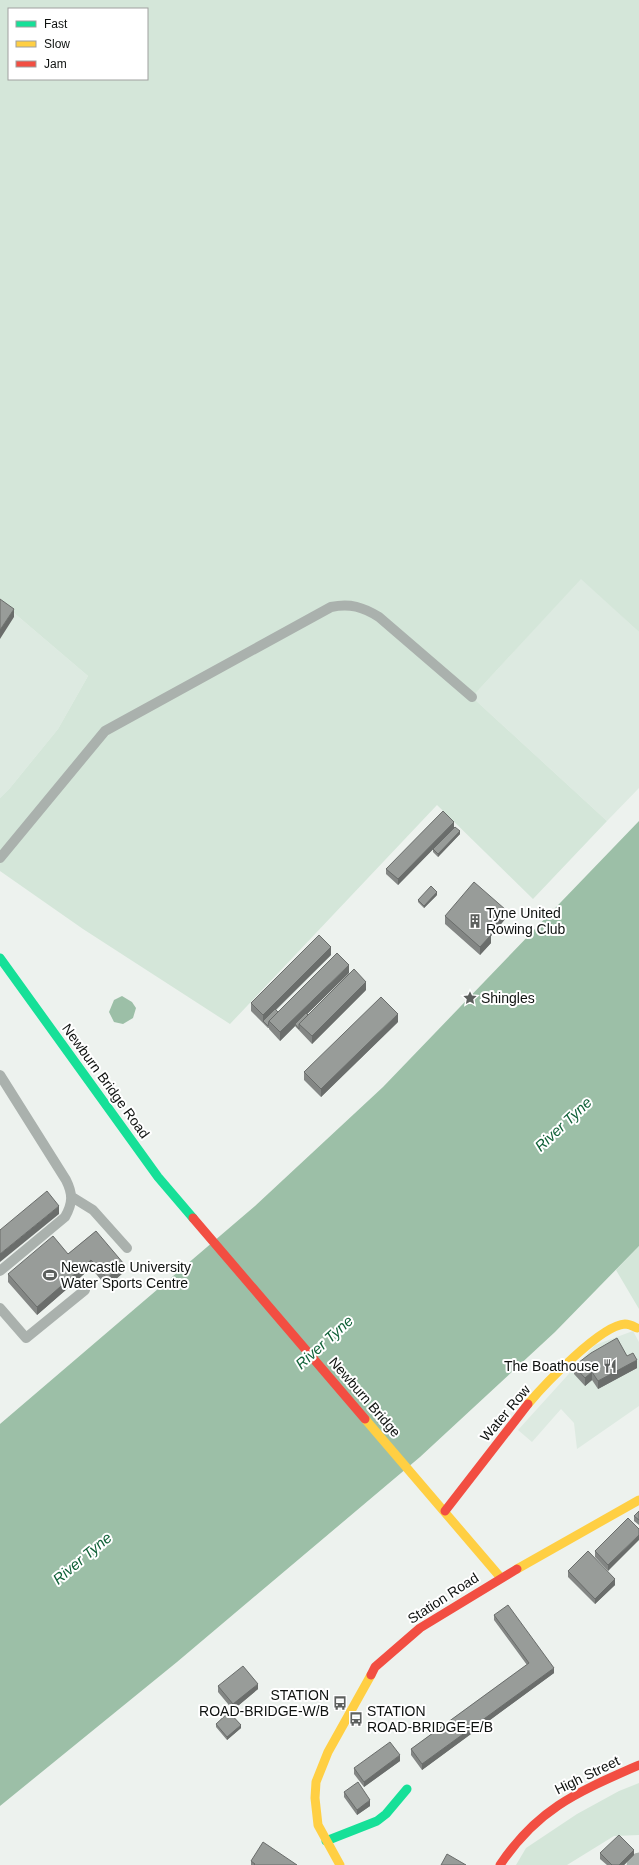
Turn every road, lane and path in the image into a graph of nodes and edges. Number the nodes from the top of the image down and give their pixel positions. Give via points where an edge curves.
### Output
1 (472, 697) dead end
2 (0, 858) edge
3 (0, 958) edge
4 (0, 1075) edge
5 (72, 1197) junction
6 (193, 1217) joint
7 (127, 1248) dead end
8 (0, 1271) edge
9 (85, 1290) dead end
10 (0, 1308) edge
11 (638, 1328) edge
12 (639, 1500) edge
13 (446, 1512) junction
14 (501, 1578) junction
15 (639, 1765) edge
16 (407, 1789) dead end
17 (326, 1841) junction
18 (639, 1862) edge
19 (340, 1865) edge
20 (500, 1865) edge
21 (636, 1865) edge

1 - 2 lane via 367,609 343,604 331,607 105,731
3 - 6 street, Newburn Bridge Road via 146,1160
4 - 5 lane via 66,1180
5 - 7 lane via 93,1210
5 - 8 lane via 71,1207 65,1217
6 - 13 street, Newburn Bridge
9 - 10 lane via 26,1338
11 - 13 street, Water Row via 629,1324 619,1325 593,1340 552,1379 514,1422
12 - 14 street, Station Road
13 - 14 street
14 - 17 street, Station Road via 420,1628 375,1667 328,1752 316,1782 318,1825
15 - 20 street, High Street via 558,1803 533,1824
16 - 17 street via 377,1821
17 - 19 street, Station Road
18 - 21 street

